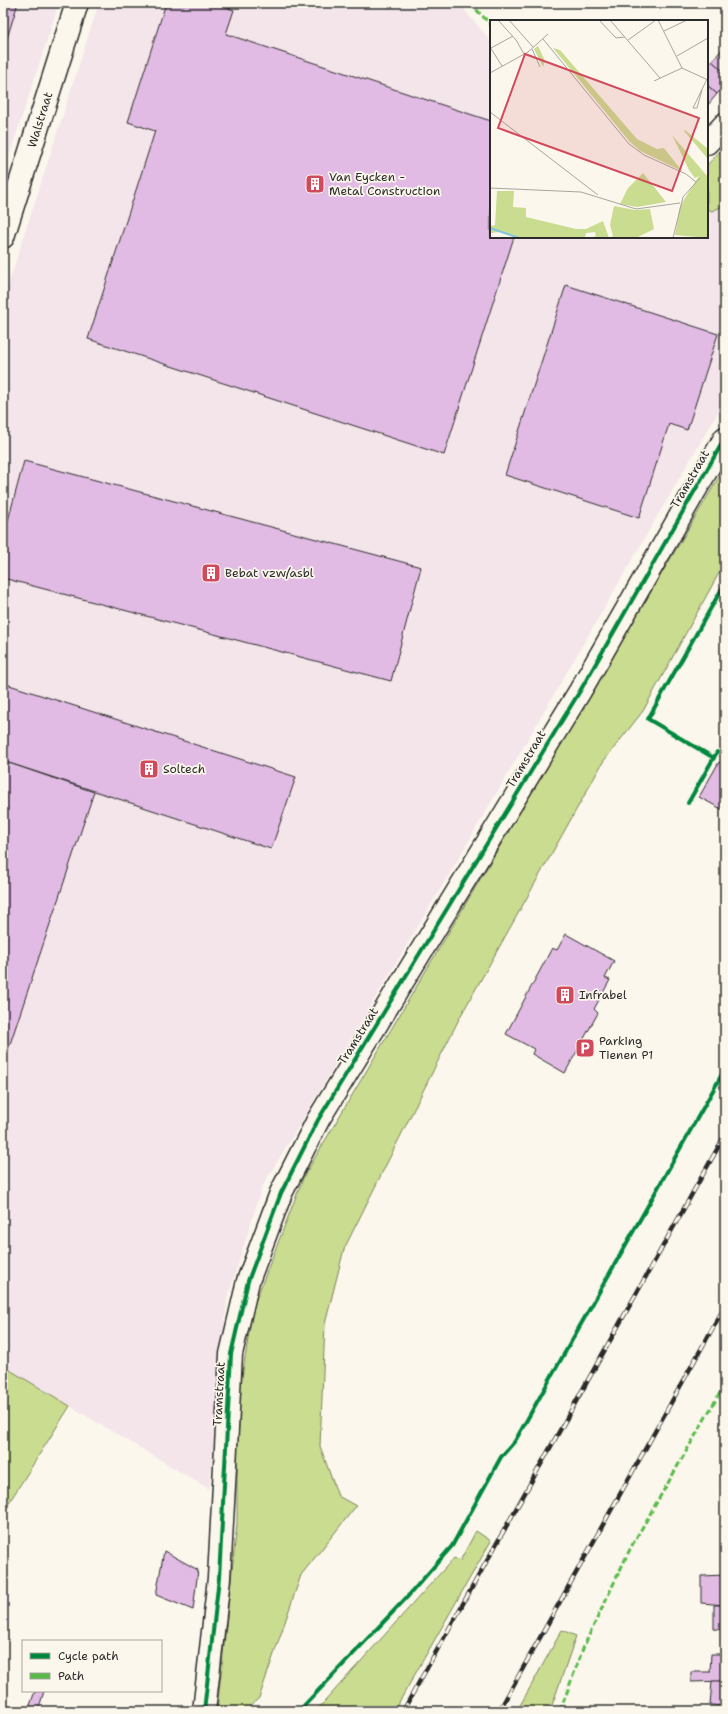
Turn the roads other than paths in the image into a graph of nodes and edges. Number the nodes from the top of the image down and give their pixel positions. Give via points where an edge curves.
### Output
1 (77, 3) edge
2 (725, 124) edge
3 (708, 142) edge
4 (3, 237) edge
5 (725, 438) edge
6 (204, 1711) edge

1 - 4 street, Walstraat
2 - 3 street
5 - 6 street, Tramstraat via 580,691 318,1120 281,1193 248,1281 232,1354 219,1578

